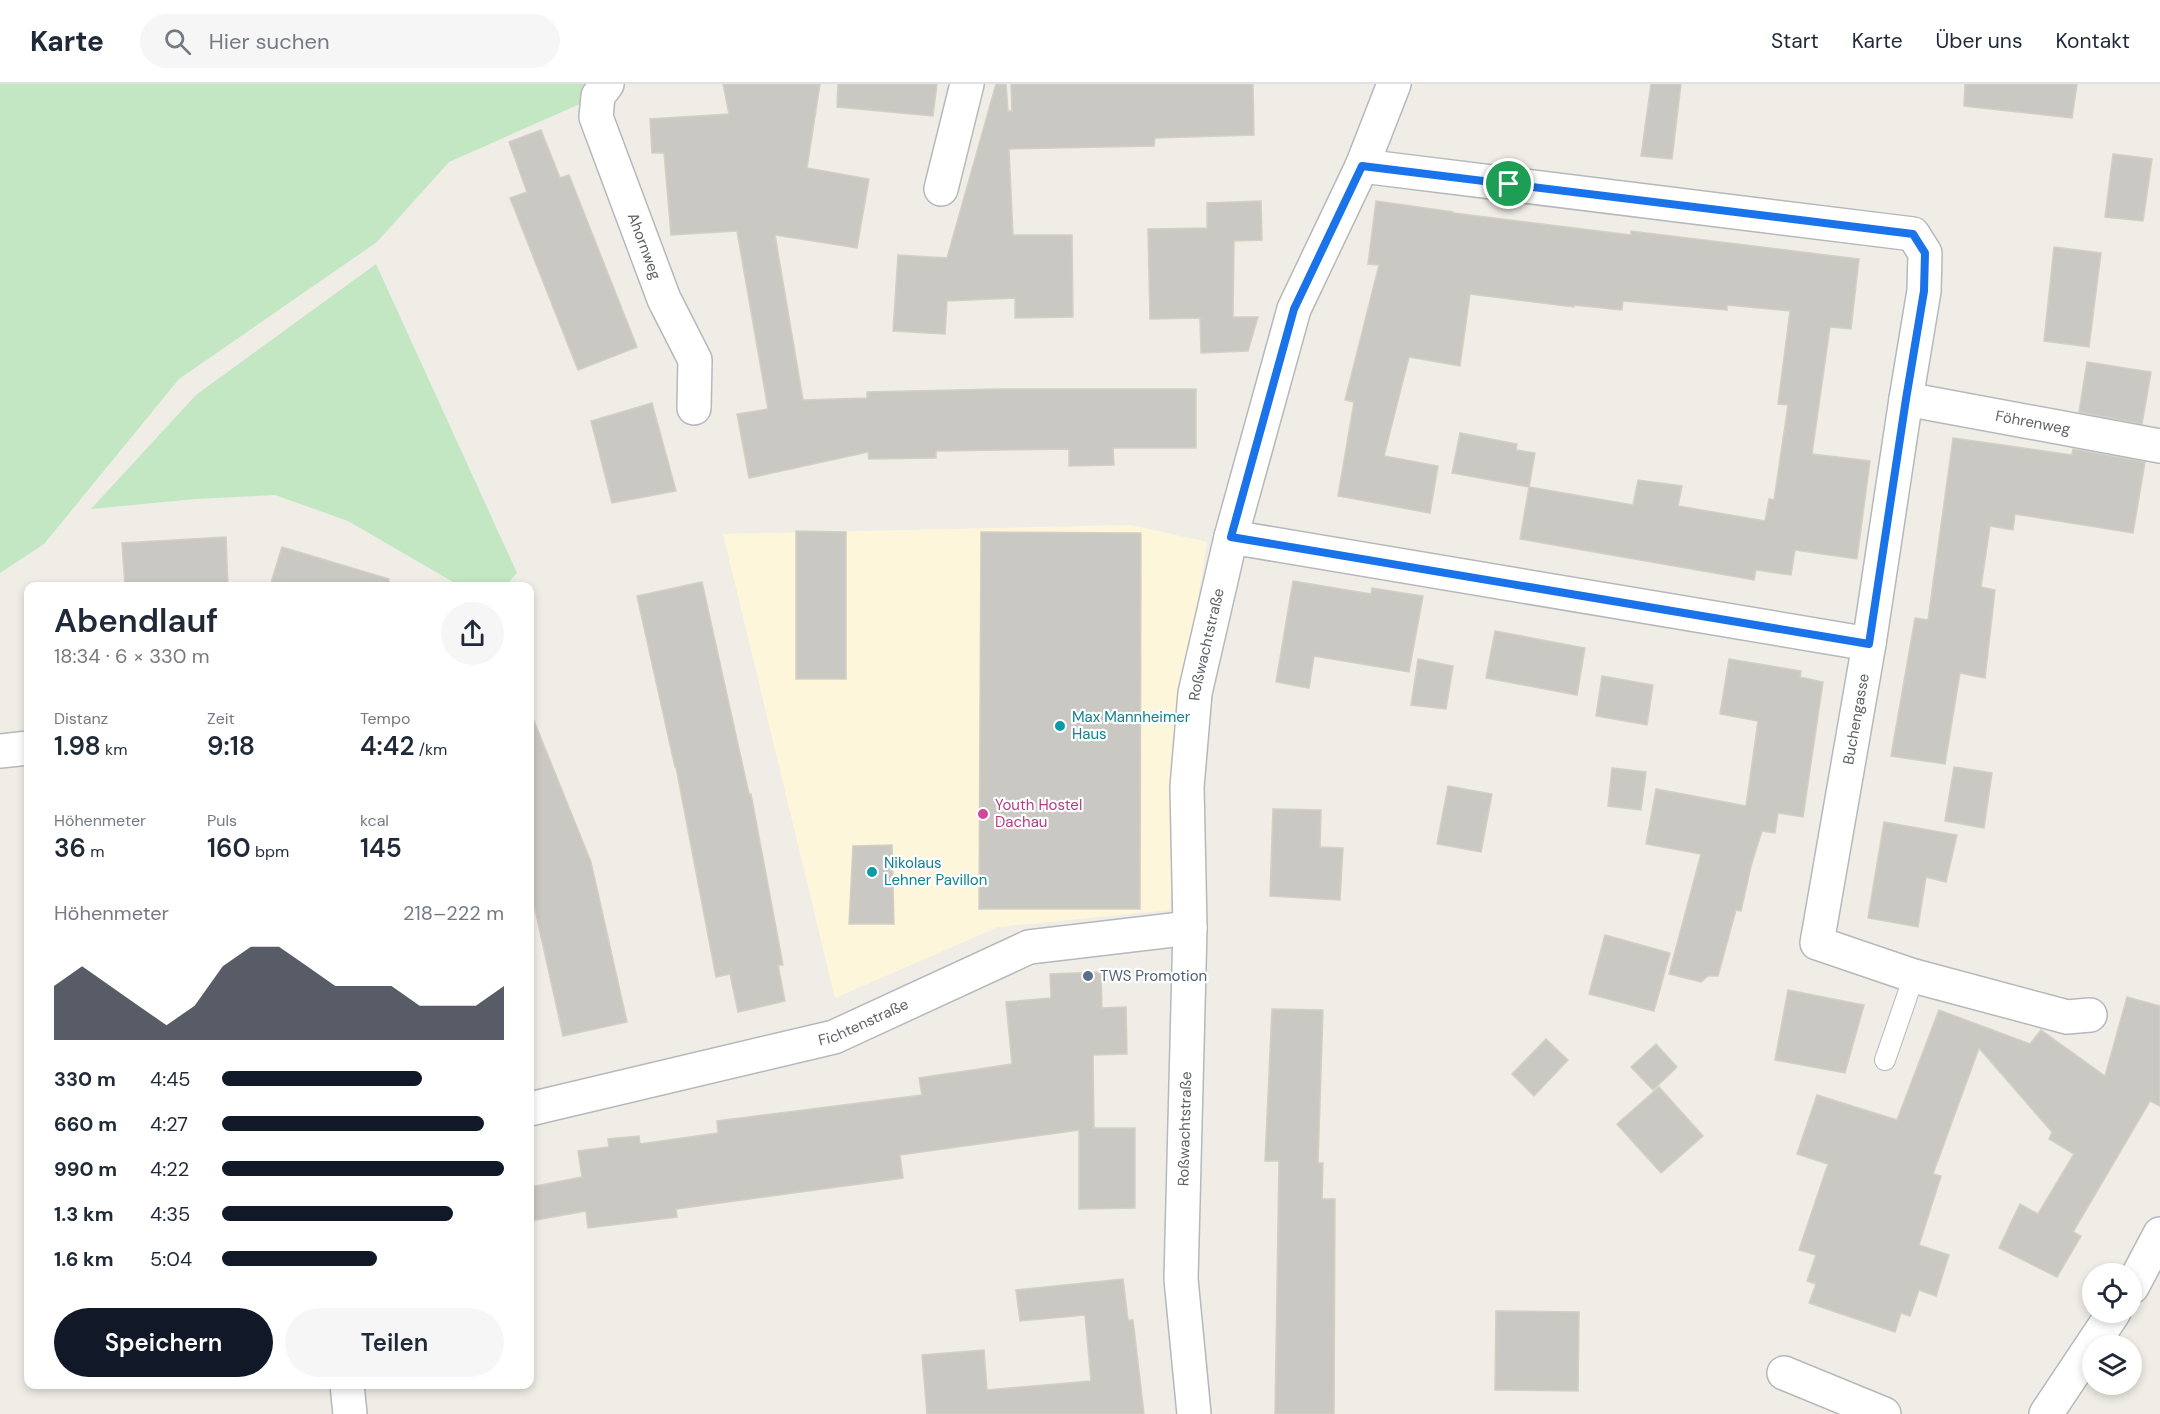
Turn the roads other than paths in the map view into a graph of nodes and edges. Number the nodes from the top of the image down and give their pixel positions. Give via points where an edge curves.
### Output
1 (607, 84) edge
2 (967, 84) edge
3 (1394, 84) edge
4 (1362, 166) junction
5 (941, 189) dead end
6 (1906, 399) junction
7 (694, 408) dead end
8 (2160, 446) edge
9 (1231, 537) junction
10 (1869, 644) junction
11 (24, 748) edge
12 (0, 751) edge
13 (1190, 928) junction
14 (1914, 976) junction
15 (2090, 1015) dead end
16 (1885, 1060) dead end
17 (534, 1108) edge
18 (2160, 1234) edge
19 (2142, 1268) edge
20 (2107, 1323) edge
21 (1784, 1373) dead end
22 (348, 1389) edge
23 (350, 1414) edge
24 (1194, 1414) edge
25 (1884, 1414) edge
26 (2046, 1414) edge

1 - 7 street, Ahornweg via 597,96 596,117 664,299 695,360
2 - 5 street
3 - 4 street, Roßwachtstraße
4 - 6 street, Buchengasse via 1913,234 1925,253 1924,291
4 - 9 street, Roßwachtstraße via 1294,309
6 - 8 street, Föhrenweg
6 - 10 street, Buchengasse
9 - 10 street
9 - 13 street, Roßwachtstraße via 1195,693 1186,787
10 - 14 street, Buchengasse via 1817,943
11 - 12 street
13 - 17 street, Fichtenstraße via 1029,947 834,1037
13 - 24 street, Roßwachtstraße via 1181,1279
14 - 15 street, Buchengasse via 2067,1017
14 - 16 lane
18 - 19 street
20 - 26 street
21 - 25 street
22 - 23 street

